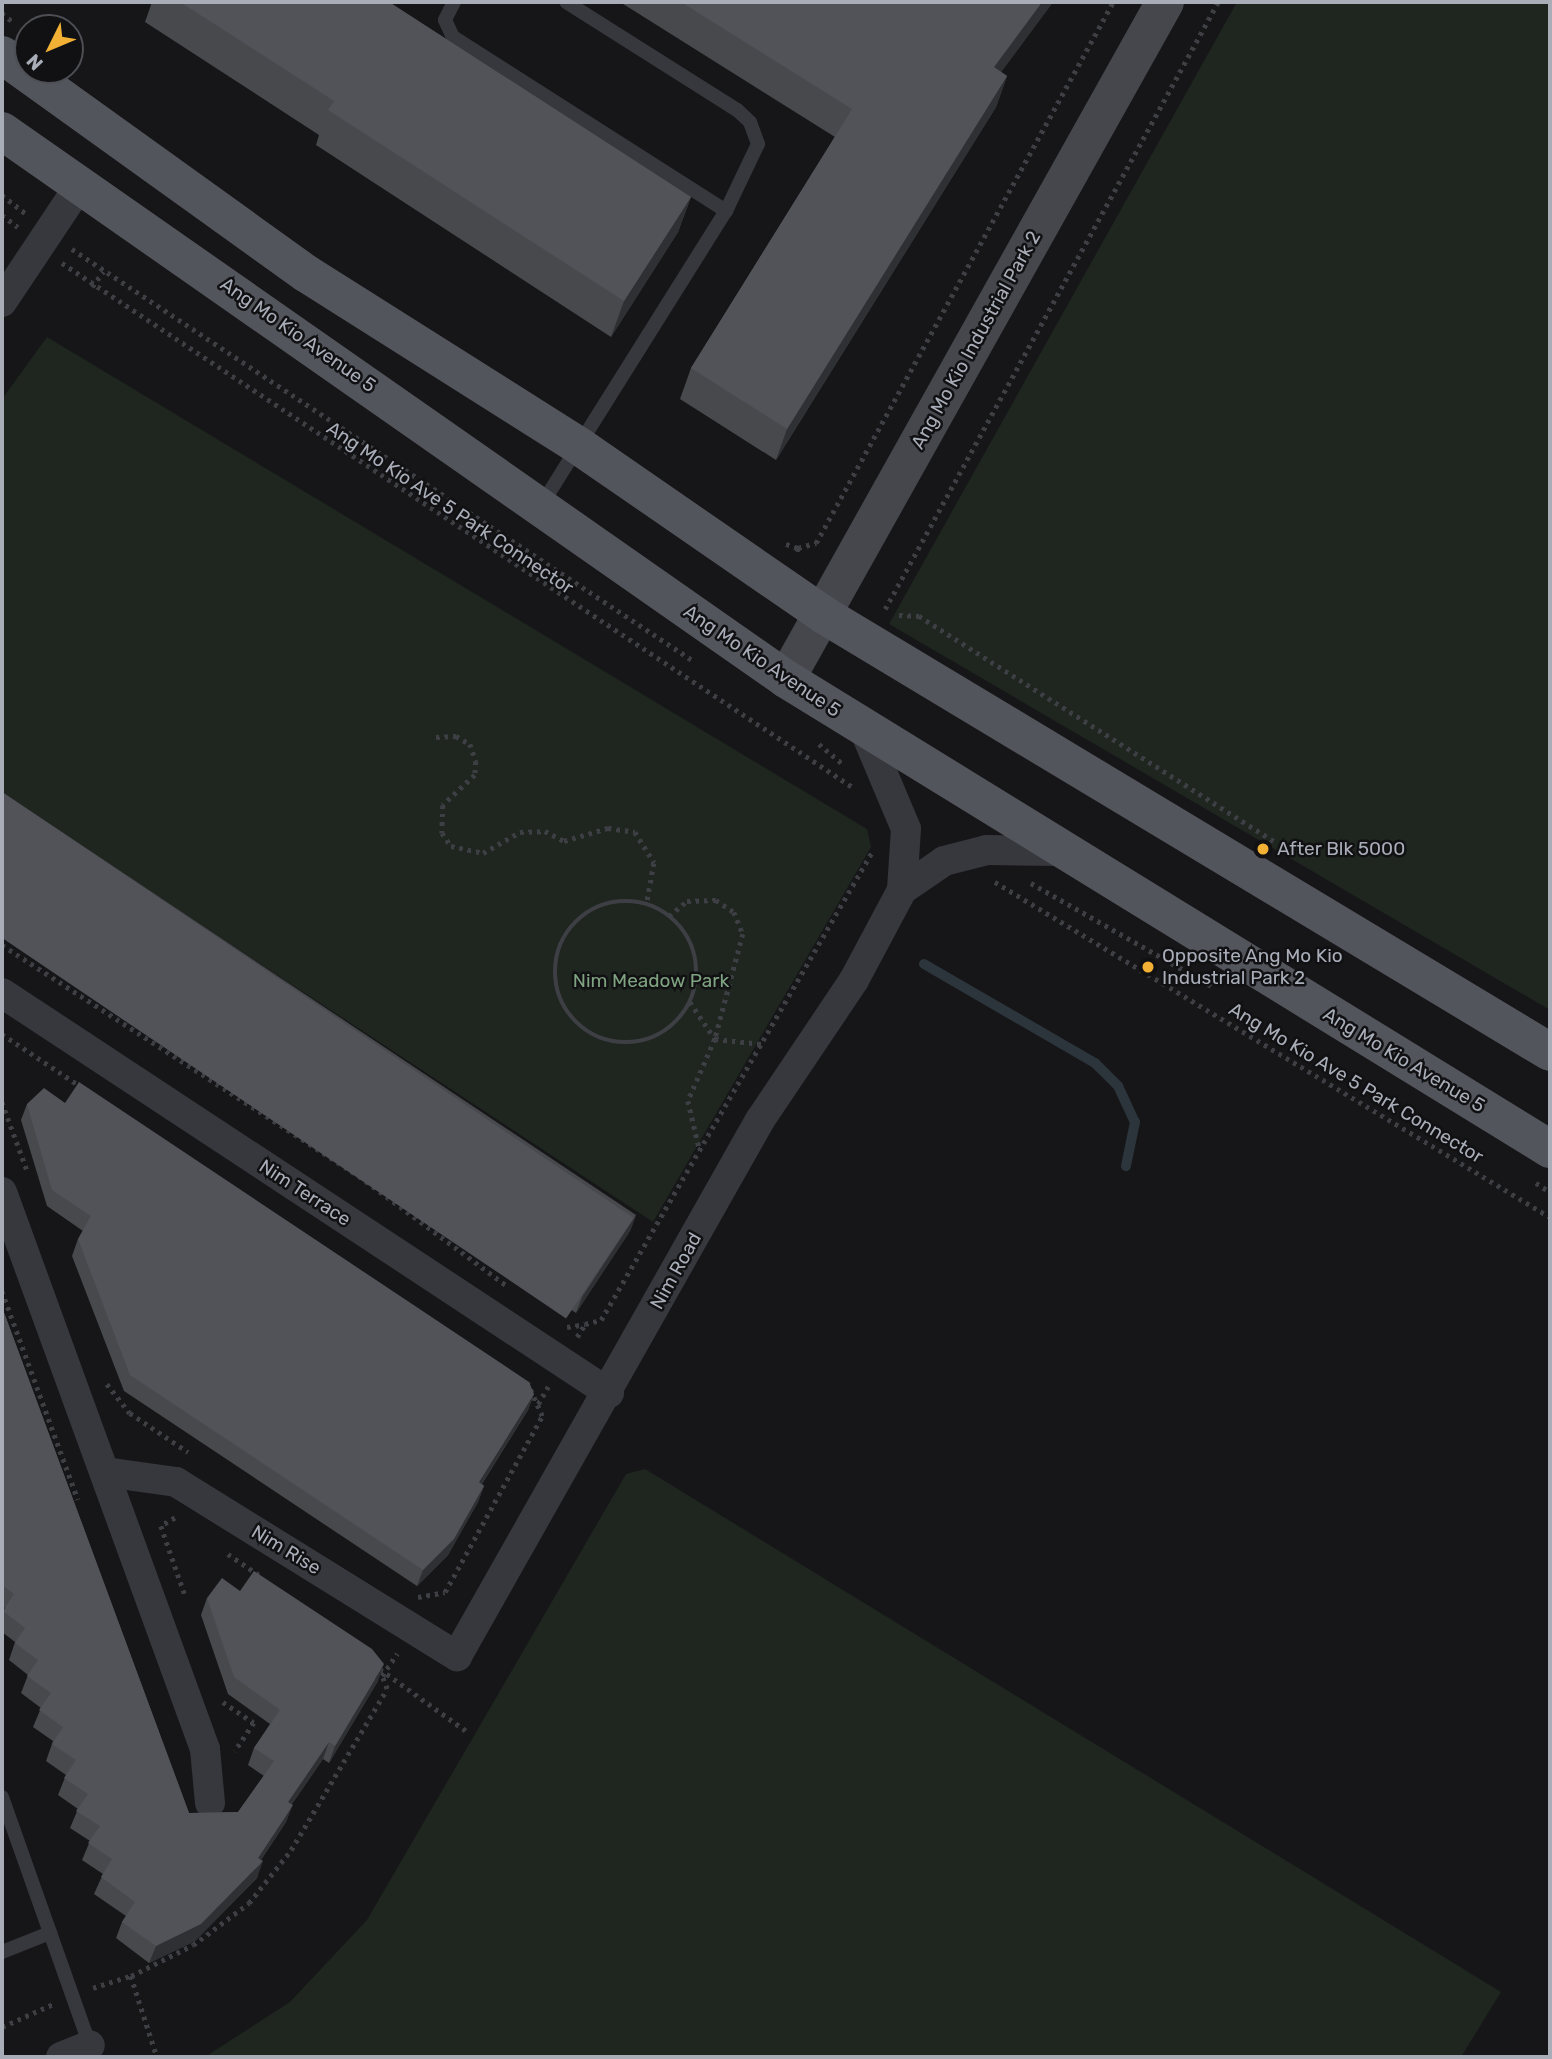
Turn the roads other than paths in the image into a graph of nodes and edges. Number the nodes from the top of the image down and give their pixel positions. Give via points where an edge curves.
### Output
1 (454, 2) edge
2 (566, 2) edge
3 (1165, 2) edge
4 (2, 55) edge
5 (2, 131) edge
6 (80, 185) junction
7 (726, 211) junction
8 (2, 302) edge
9 (579, 446) junction
10 (542, 504) junction
11 (824, 615) junction
12 (786, 679) junction
13 (864, 729) junction
14 (1058, 851) junction
15 (902, 890) junction
16 (2, 993) edge
17 (1550, 1052) edge
18 (1540, 1164) edge
19 (2, 1192) edge
20 (609, 1393) junction
21 (105, 1472) junction
22 (457, 1656) joint
23 (2, 1797) edge
24 (210, 1803) dead end
25 (50, 1933) junction
26 (2, 1952) edge
27 (90, 2045) joint
28 (61, 2057) edge

1 - 7 lane via 445,20 453,37
2 - 7 lane via 750,122 758,144
3 - 11 street, Ang Mo Kio Industrial Park 2
4 - 9 main road via 307,274
5 - 6 main road, Ang Mo Kio Avenue 5
6 - 8 street via 48,240
6 - 10 main road, Ang Mo Kio Avenue 5
7 - 9 lane
9 - 10 lane
9 - 11 main road
10 - 12 main road, Ang Mo Kio Avenue 5
11 - 12 street, Ang Mo Kio Industrial Park 2
11 - 17 main road
12 - 13 main road, Ang Mo Kio Avenue 5
13 - 14 main road, Ang Mo Kio Avenue 5
13 - 15 street via 906,829
14 - 15 street via 987,850 944,861
14 - 18 main road, Ang Mo Kio Avenue 5
15 - 20 street, Nim Road via 854,980 760,1120
16 - 20 street, Nim Terrace
19 - 21 street
20 - 22 street, Nim Road
21 - 22 street, Nim Rise via 176,1482
21 - 24 street via 205,1749
23 - 25 lane
25 - 26 lane
25 - 27 lane
27 - 28 street

